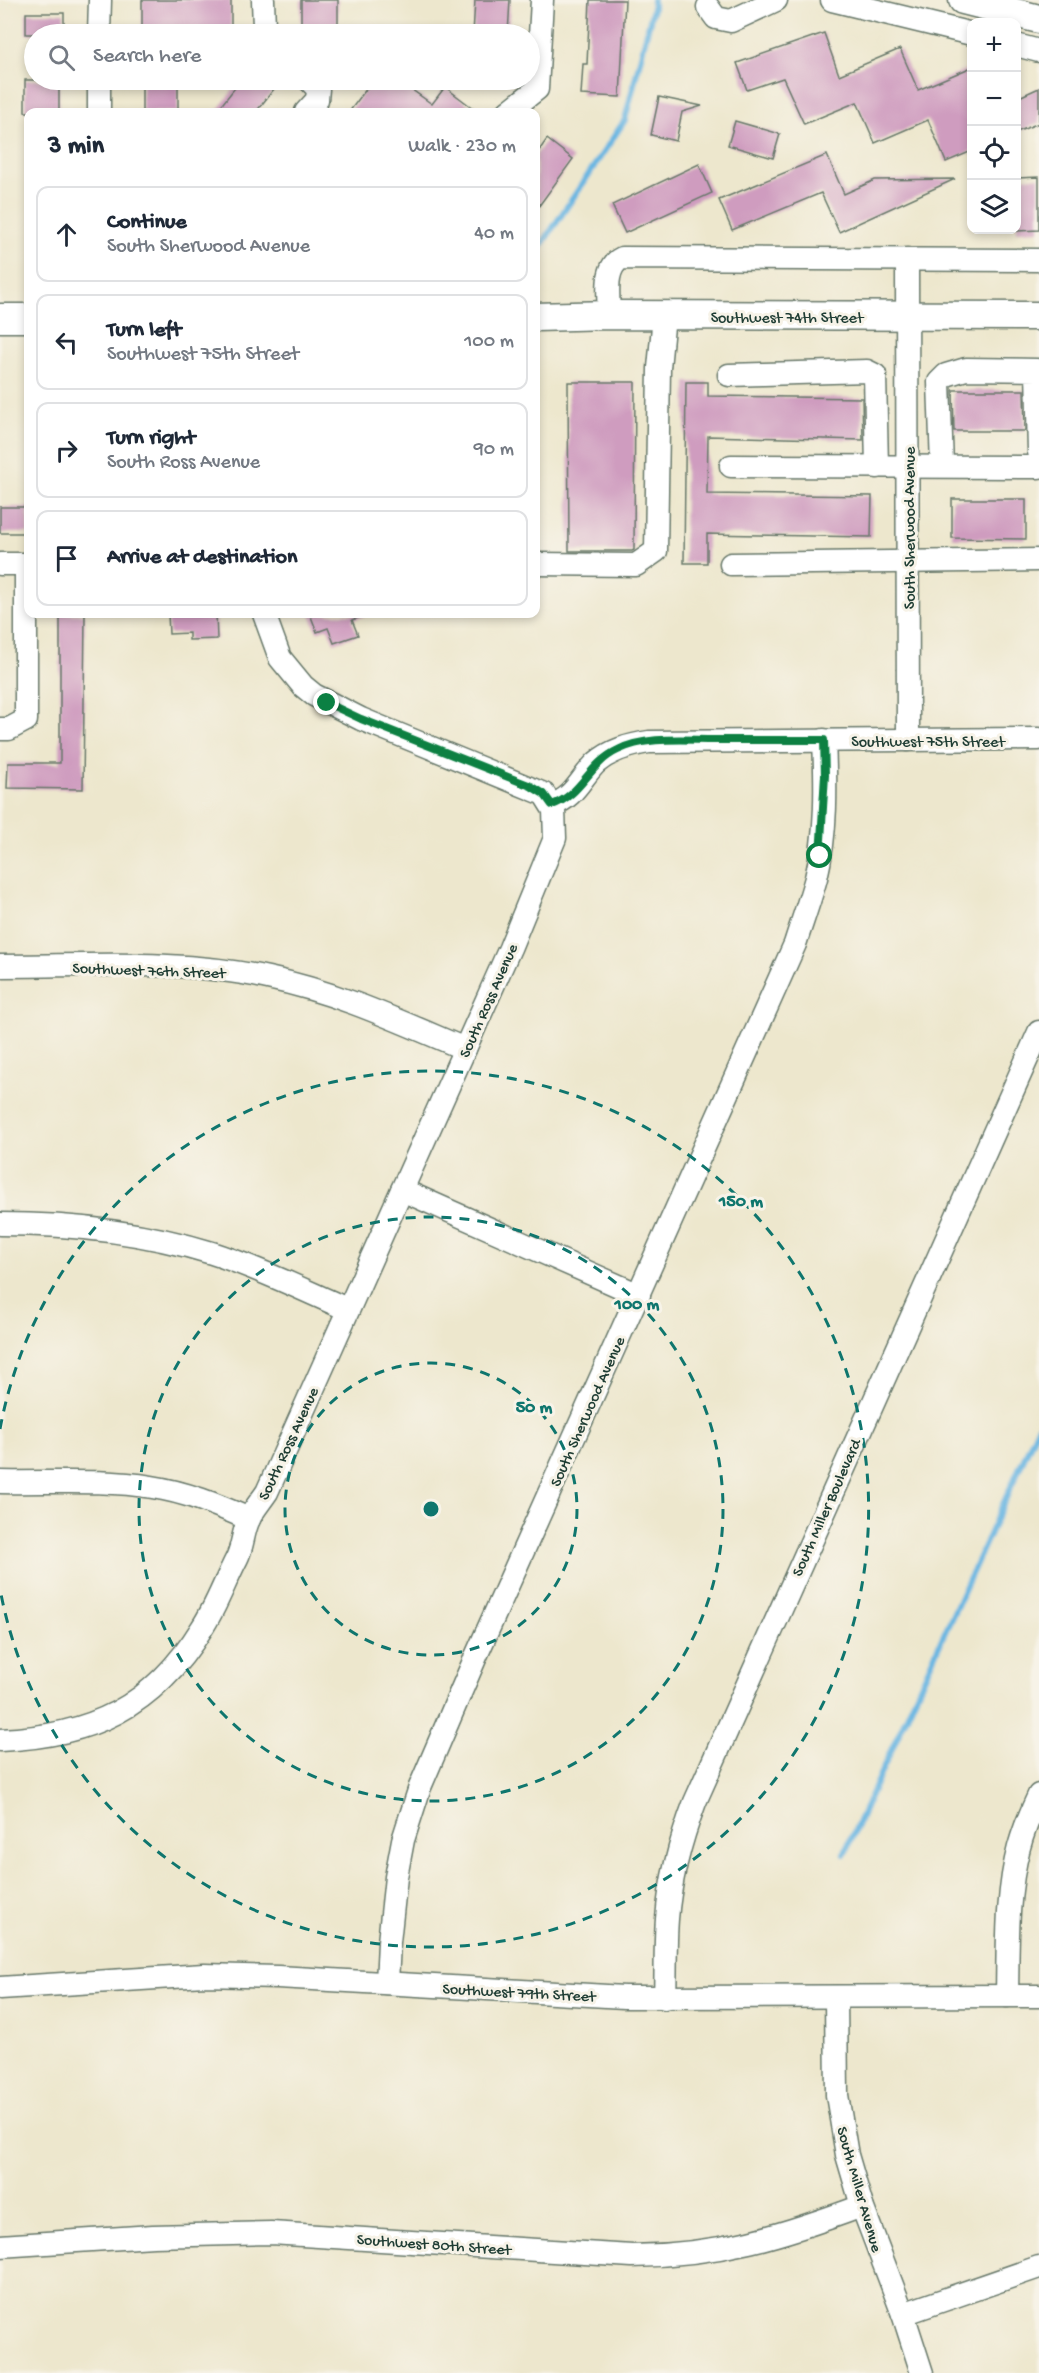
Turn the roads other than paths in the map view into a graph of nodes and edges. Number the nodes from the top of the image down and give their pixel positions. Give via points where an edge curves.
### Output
1 (100, 0) edge
2 (263, 0) edge
3 (543, 0) edge
4 (776, 0) edge
5 (832, 0) edge
6 (963, 0) edge
7 (710, 2) edge
8 (1039, 19) edge
9 (99, 24) edge
10 (264, 24) edge
11 (967, 33) edge
12 (540, 44) edge
13 (1021, 46) edge
14 (1039, 51) edge
15 (99, 90) edge
16 (318, 90) edge
17 (536, 90) edge
18 (99, 108) edge
19 (310, 108) edge
20 (513, 108) edge
21 (907, 259) junction
22 (1039, 260) edge
23 (609, 315) junction
24 (664, 316) junction
25 (908, 316) junction
26 (1039, 316) edge
27 (540, 317) edge
28 (0, 318) edge
29 (24, 318) edge
30 (729, 375) dead end
31 (1039, 453) edge
32 (732, 466) dead end
33 (942, 466) junction
34 (876, 467) junction
35 (908, 467) junction
36 (1039, 467) edge
37 (1039, 560) edge
38 (908, 563) junction
39 (0, 564) edge
40 (24, 564) edge
41 (540, 564) edge
42 (731, 564) dead end
43 (27, 618) edge
44 (265, 618) edge
45 (0, 729) edge
46 (1039, 739) edge
47 (824, 740) junction
48 (908, 740) junction
49 (552, 805) junction
50 (0, 966) edge
51 (1039, 1032) edge
52 (465, 1049) junction
53 (402, 1190) junction
54 (0, 1224) edge
55 (639, 1295) junction
56 (347, 1309) junction
57 (0, 1482) edge
58 (249, 1519) junction
59 (0, 1740) edge
60 (1039, 1795) edge
61 (387, 1983) junction
62 (0, 1988) edge
63 (1007, 1996) junction
64 (1039, 1996) edge
65 (836, 1997) junction
66 (665, 1998) junction
67 (862, 2206) junction
68 (0, 2246) edge
69 (1039, 2267) edge
70 (903, 2314) junction
71 (922, 2373) edge

1 - 9 street
2 - 10 street
3 - 12 street
4 - 7 street via 731,21 716,18
5 - 11 street
6 - 8 main road
13 - 14 street
15 - 18 street
16 - 19 street via 317,100
17 - 20 street
21 - 22 street
21 - 23 street via 622,258 610,271
21 - 25 street, South Sherwood Avenue
23 - 24 main road, Southwest 74th Street
23 - 27 main road, Southwest 74th Street
24 - 25 main road, Southwest 74th Street
24 - 41 street via 659,368 656,551 636,565
25 - 26 main road, Southwest 74th Street
25 - 35 street, South Sherwood Avenue
28 - 29 main road
30 - 34 street via 867,371 875,375
31 - 33 street via 1037,370 966,369 946,375 939,382
32 - 34 street
33 - 35 street
33 - 36 street
34 - 35 street
35 - 38 street, South Sherwood Avenue
37 - 38 street
38 - 42 street
38 - 48 street, South Sherwood Avenue
39 - 40 street
43 - 45 street via 26,720
44 - 49 street via 280,658 314,695 361,719 531,786
46 - 48 street, Southwest 75th Street
47 - 48 street, Southwest 75th Street
47 - 49 street, Southwest 75th Street via 672,740 634,744 602,759 571,795
47 - 55 street, South Sherwood Avenue via 820,856 795,944
49 - 52 street, South Ross Avenue via 555,838
50 - 52 street, Southwest 76th Street via 174,967 268,978 361,1005
51 - 66 street, South Miller Boulevard via 695,1802 670,1897
52 - 53 street, South Ross Avenue
53 - 55 street
53 - 56 street, South Ross Avenue
54 - 56 street via 110,1231 186,1246 243,1264
55 - 61 street, South Sherwood Avenue via 420,1787 396,1877
56 - 58 street, South Ross Avenue via 267,1492
57 - 58 street via 153,1487 196,1497
58 - 59 street, South Ross Avenue via 240,1552 204,1626 152,1690 111,1715 78,1729 37,1738
60 - 63 street via 1025,1828 1010,1896
61 - 62 street, Southwest 79th Street via 204,1975
61 - 66 street, Southwest 79th Street
63 - 64 street, Southwest 79th Street
63 - 65 street, Southwest 79th Street
65 - 66 street, Southwest 79th Street
65 - 67 street, South Miller Avenue via 838,2109
67 - 68 street, Southwest 80th Street via 750,2243 676,2254 632,2256 272,2233 153,2235
67 - 70 street, South Miller Avenue
69 - 70 street
70 - 71 street, South Miller Avenue

